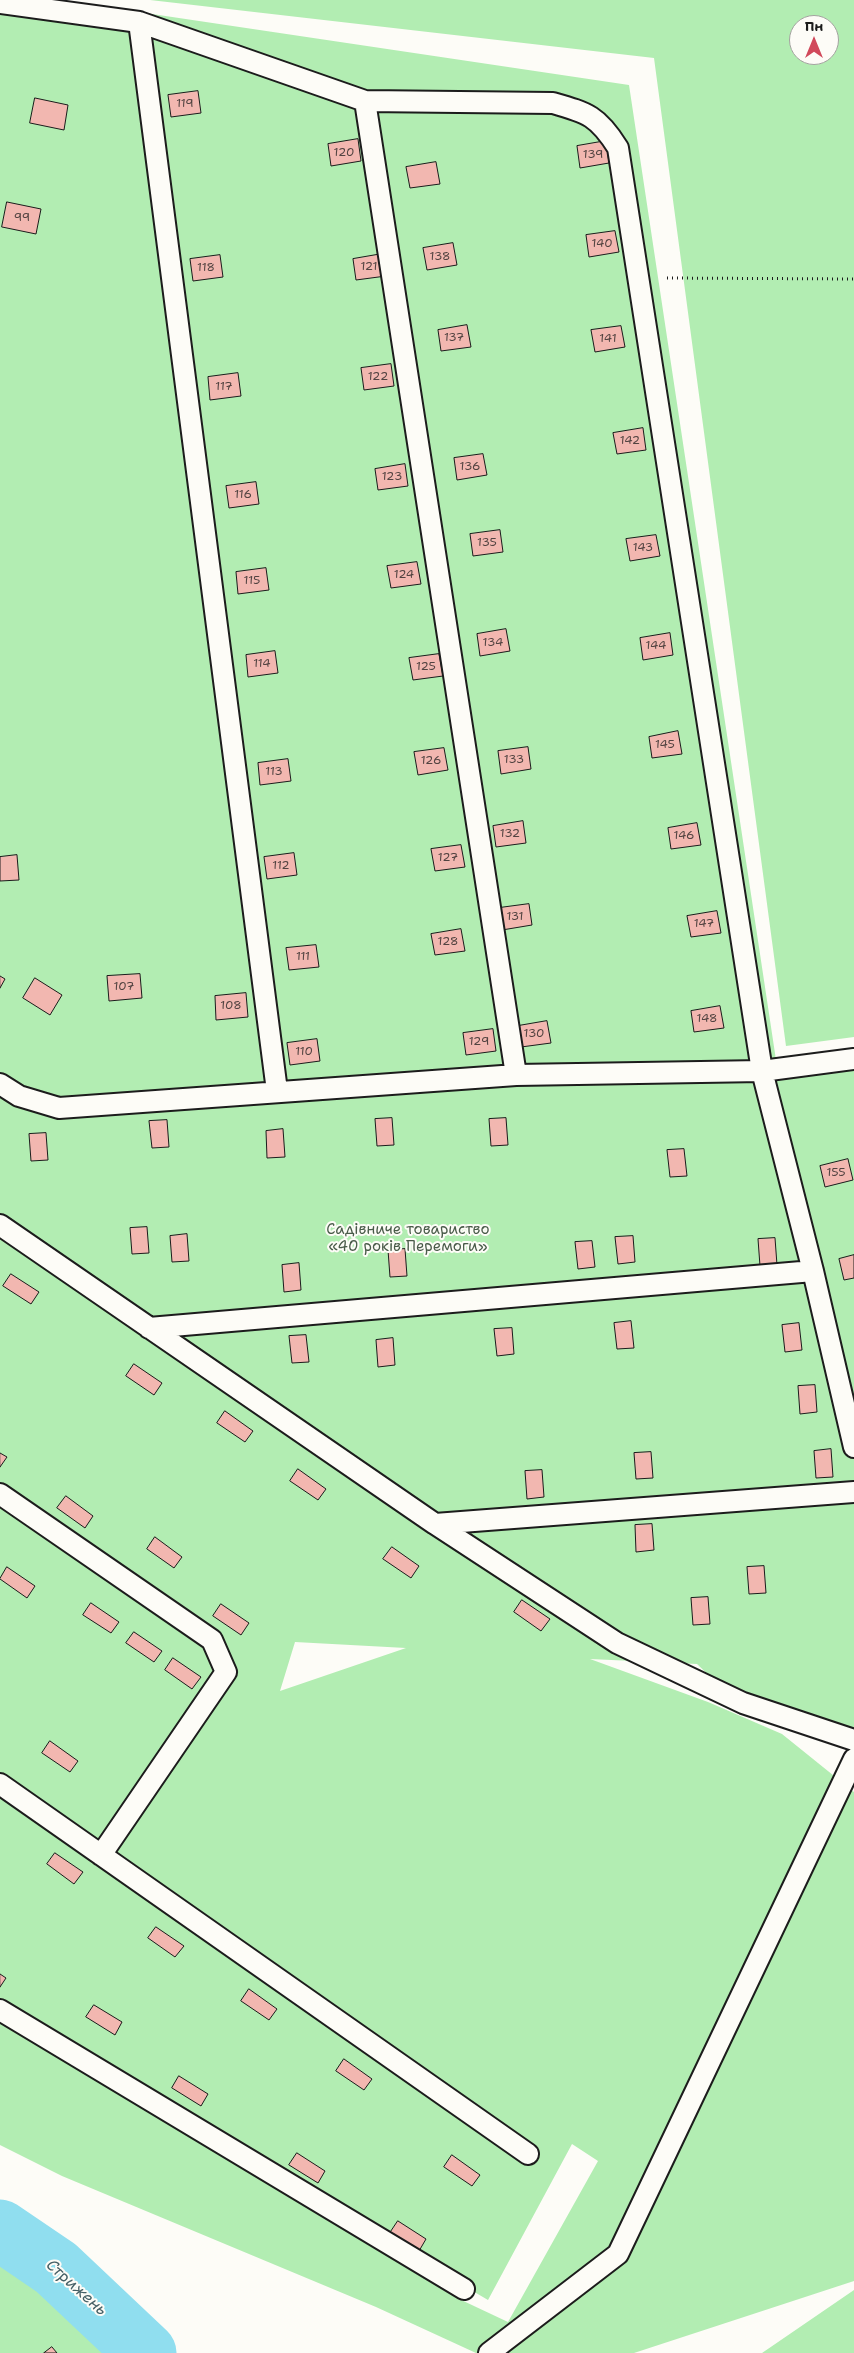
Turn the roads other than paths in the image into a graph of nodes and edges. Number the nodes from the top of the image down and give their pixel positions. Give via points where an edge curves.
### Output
1 (0, 3) edge
2 (138, 22) junction
3 (365, 101) junction
4 (854, 1059) edge
5 (762, 1071) junction
6 (516, 1075) junction
7 (0, 1084) edge
8 (277, 1091) junction
9 (0, 1226) edge
10 (813, 1271) junction
11 (150, 1328) junction
12 (854, 1447) edge
13 (854, 1492) edge
14 (0, 1494) edge
15 (435, 1524) junction
16 (854, 1740) edge
17 (854, 1759) edge
18 (0, 1784) edge
19 (101, 1855) junction
20 (0, 2010) edge
21 (528, 2154) dead end
22 (464, 2289) dead end
23 (489, 2353) edge

1 - 2 lane
2 - 3 lane
2 - 8 lane
3 - 5 lane via 554,103 582,111 604,127 618,148
3 - 6 lane
4 - 5 lane
5 - 6 lane
5 - 10 lane
6 - 8 lane
7 - 8 lane via 19,1096 59,1108
9 - 11 lane
10 - 11 lane
10 - 12 lane
11 - 15 lane
13 - 15 lane
14 - 19 lane via 212,1640 226,1672
15 - 16 lane via 617,1643 743,1703
17 - 23 lane via 618,2254
18 - 19 lane
19 - 21 lane
20 - 22 lane

